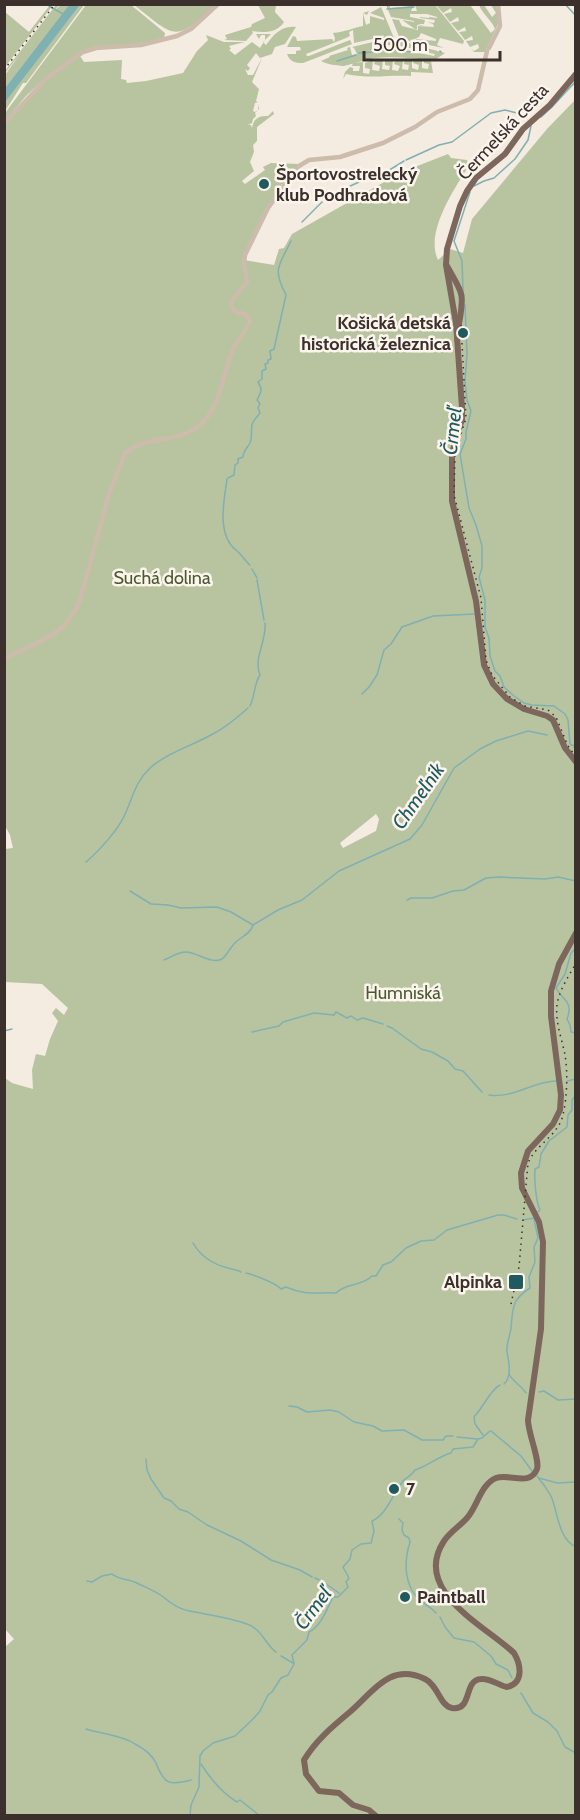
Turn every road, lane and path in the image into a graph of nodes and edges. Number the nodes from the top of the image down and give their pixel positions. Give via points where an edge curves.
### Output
1 (218, 4) edge
2 (498, 4) edge
3 (576, 75) edge
4 (4, 123) edge
5 (450, 280) junction
6 (458, 324) junction
7 (4, 659) edge
8 (576, 762) edge
9 (576, 933) edge
10 (376, 1815) edge

1 - 4 street via 181,34 141,45 94,48 79,54 36,88
2 - 7 street via 500,26 488,50 478,88 470,99 437,112 380,144 340,157 308,160 297,167 273,201 245,255 247,282 231,306 250,321 232,351 216,404 192,430 148,441 125,453 72,616 50,638
3 - 5 main road, Čermeľská cesta via 505,154 468,188 448,244
5 - 6 main road
5 - 6 main road via 462,294
6 - 8 main road via 462,411 452,453 452,501 476,601 483,663 493,684 507,699 553,720
9 - 10 main road via 559,964 551,991 560,1110 553,1124 531,1146 521,1173 522,1188 539,1222 543,1242 541,1329 528,1420 538,1461 534,1474 523,1479 502,1477 491,1481 472,1512 445,1540 437,1560 440,1583 454,1605 514,1653 519,1666 517,1681 507,1687 478,1679 471,1685 464,1704 453,1708 445,1705 434,1685 423,1678 401,1675 372,1689 325,1732 304,1760 304,1770 318,1790 340,1794

